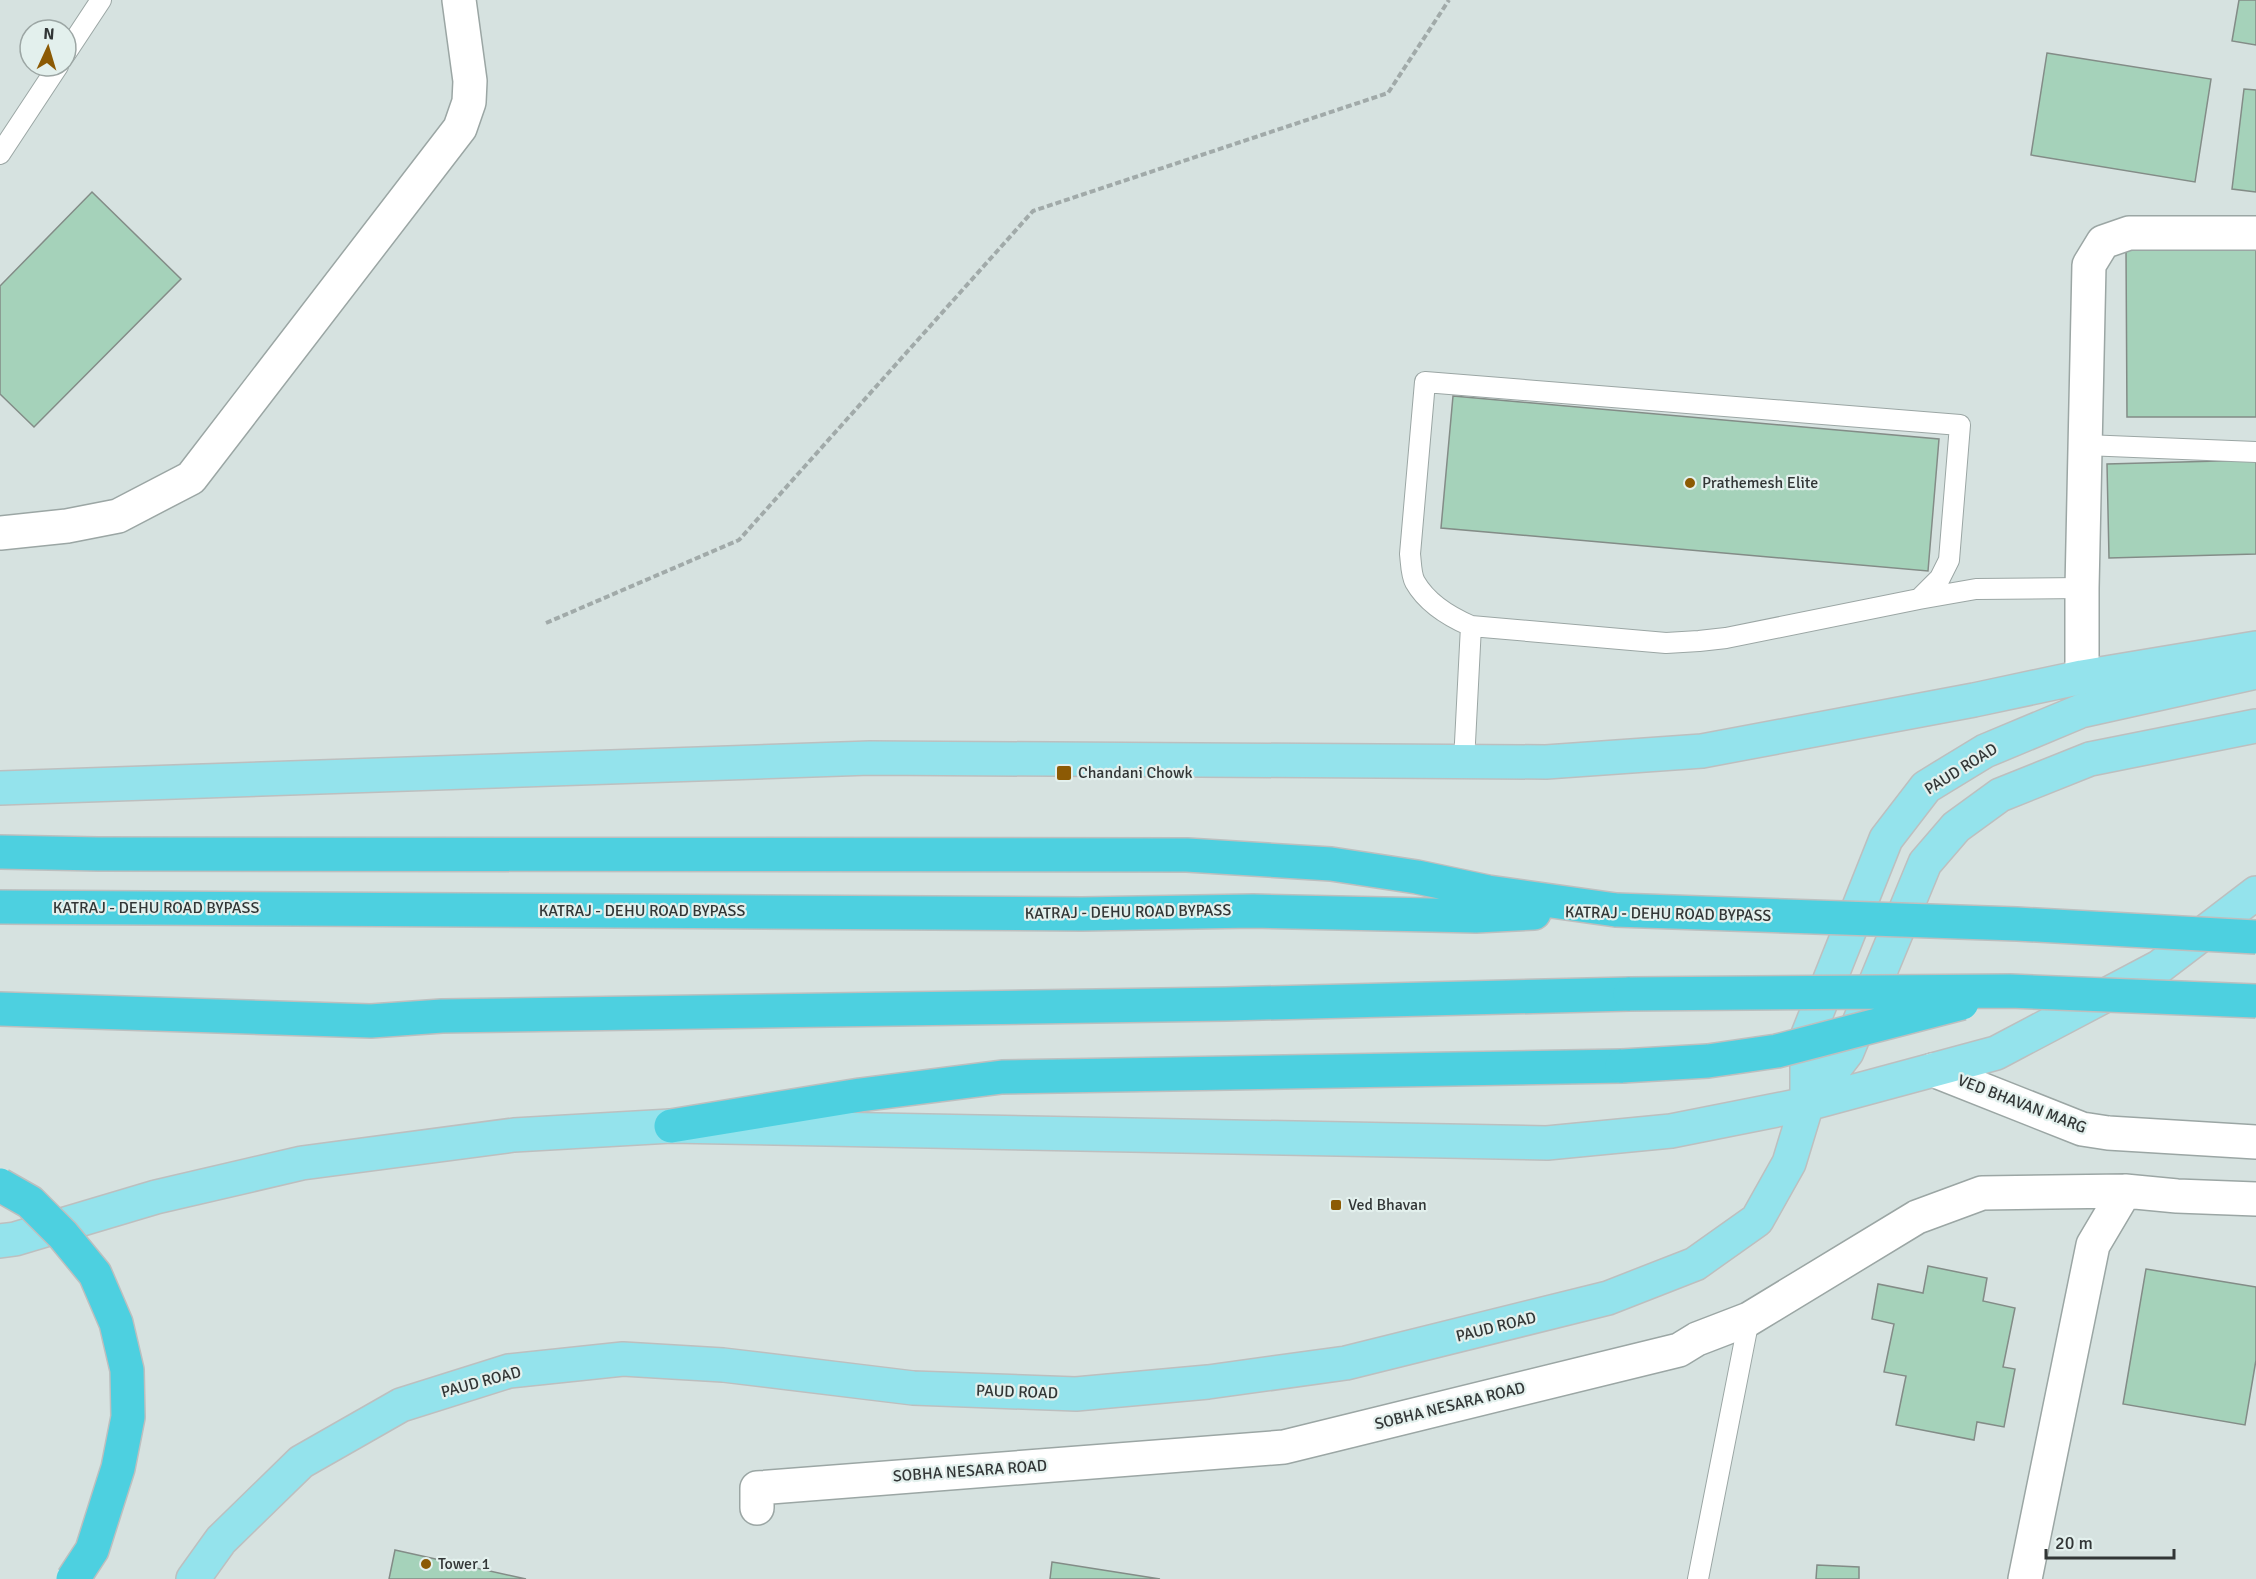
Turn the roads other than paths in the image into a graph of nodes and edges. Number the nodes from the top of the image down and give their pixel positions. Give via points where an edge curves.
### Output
1 (101, 0) edge
2 (459, 0) edge
3 (78, 35) edge
4 (50, 78) edge
5 (0, 154) edge
6 (2256, 233) edge
7 (2085, 445) junction
8 (2256, 452) edge
9 (0, 533) edge
10 (2082, 588) junction
11 (1919, 599) junction
12 (1471, 626) junction
13 (2256, 648) edge
14 (2256, 672) edge
15 (2082, 677) junction
16 (2256, 726) edge
17 (1464, 762) junction
18 (0, 788) edge
19 (0, 852) edge
20 (2256, 893) edge
21 (0, 907) edge
22 (1616, 910) junction
23 (2256, 937) edge
24 (2010, 991) junction
25 (2256, 1001) edge
26 (0, 1009) edge
27 (1933, 1070) junction
28 (1807, 1104) junction
29 (671, 1126) junction
30 (2256, 1142) edge
31 (0, 1185) edge
32 (2125, 1191) junction
33 (2256, 1199) edge
34 (0, 1241) edge
35 (1749, 1319) junction
36 (757, 1508) dead end
37 (73, 1579) edge
38 (193, 1579) edge
39 (1698, 1579) edge
40 (2025, 1579) edge

1 - 3 lane
2 - 9 street via 470,102 459,128 191,478 118,516
4 - 5 lane
6 - 7 street via 2129,232 2103,242 2089,265
7 - 8 lane
7 - 10 street
10 - 11 lane via 1976,589
10 - 15 street
11 - 12 lane via 1699,642 1666,643
11 - 12 lane via 1940,578 1949,560 1959,424 1425,382 1410,554 1414,581 1449,617
12 - 17 lane
13 - 15 main road
14 - 28 main road, PAUD ROAD via 2081,711 1985,751 1926,787 1886,839 1807,1037
15 - 17 main road via 1702,751 1546,762
16 - 28 main road, PAUD ROAD via 2090,759 2000,795 1956,827 1925,863 1847,1052
17 - 18 main road via 870,758
19 - 22 highway via 1187,855 1331,864
20 - 27 main road via 2159,967 1996,1053
21 - 22 highway, KATRAJ - DEHU ROAD BYPASS via 1070,914 1252,911 1476,916
22 - 23 highway, KATRAJ - DEHU ROAD BYPASS, bridge
24 - 25 highway, bridge
24 - 26 highway, bridge via 1630,994 454,1016 371,1021
24 - 29 highway, bridge via 1777,1051 1708,1061 1622,1066 1002,1077
27 - 28 main road
27 - 30 street, VED BHAVAN MARG via 2082,1129
28 - 29 main road via 1671,1131 1547,1143
28 - 38 main road, PAUD ROAD via 1789,1164 1758,1220 1695,1264 1608,1298 1346,1363 1208,1382 1076,1394 913,1389 723,1365 624,1359 510,1371 401,1405 301,1461 220,1540
29 - 34 main road via 514,1135 302,1162 156,1197
31 - 37 highway, bridge via 30,1202 95,1274 116,1323 127,1370 128,1418 118,1468 92,1550
32 - 33 street, SOBHA NESARA ROAD
32 - 35 street, SOBHA NESARA ROAD via 1982,1193 1917,1217
32 - 40 street via 2092,1245
35 - 36 street, SOBHA NESARA ROAD via 1679,1350 1284,1447 757,1488
35 - 39 lane

